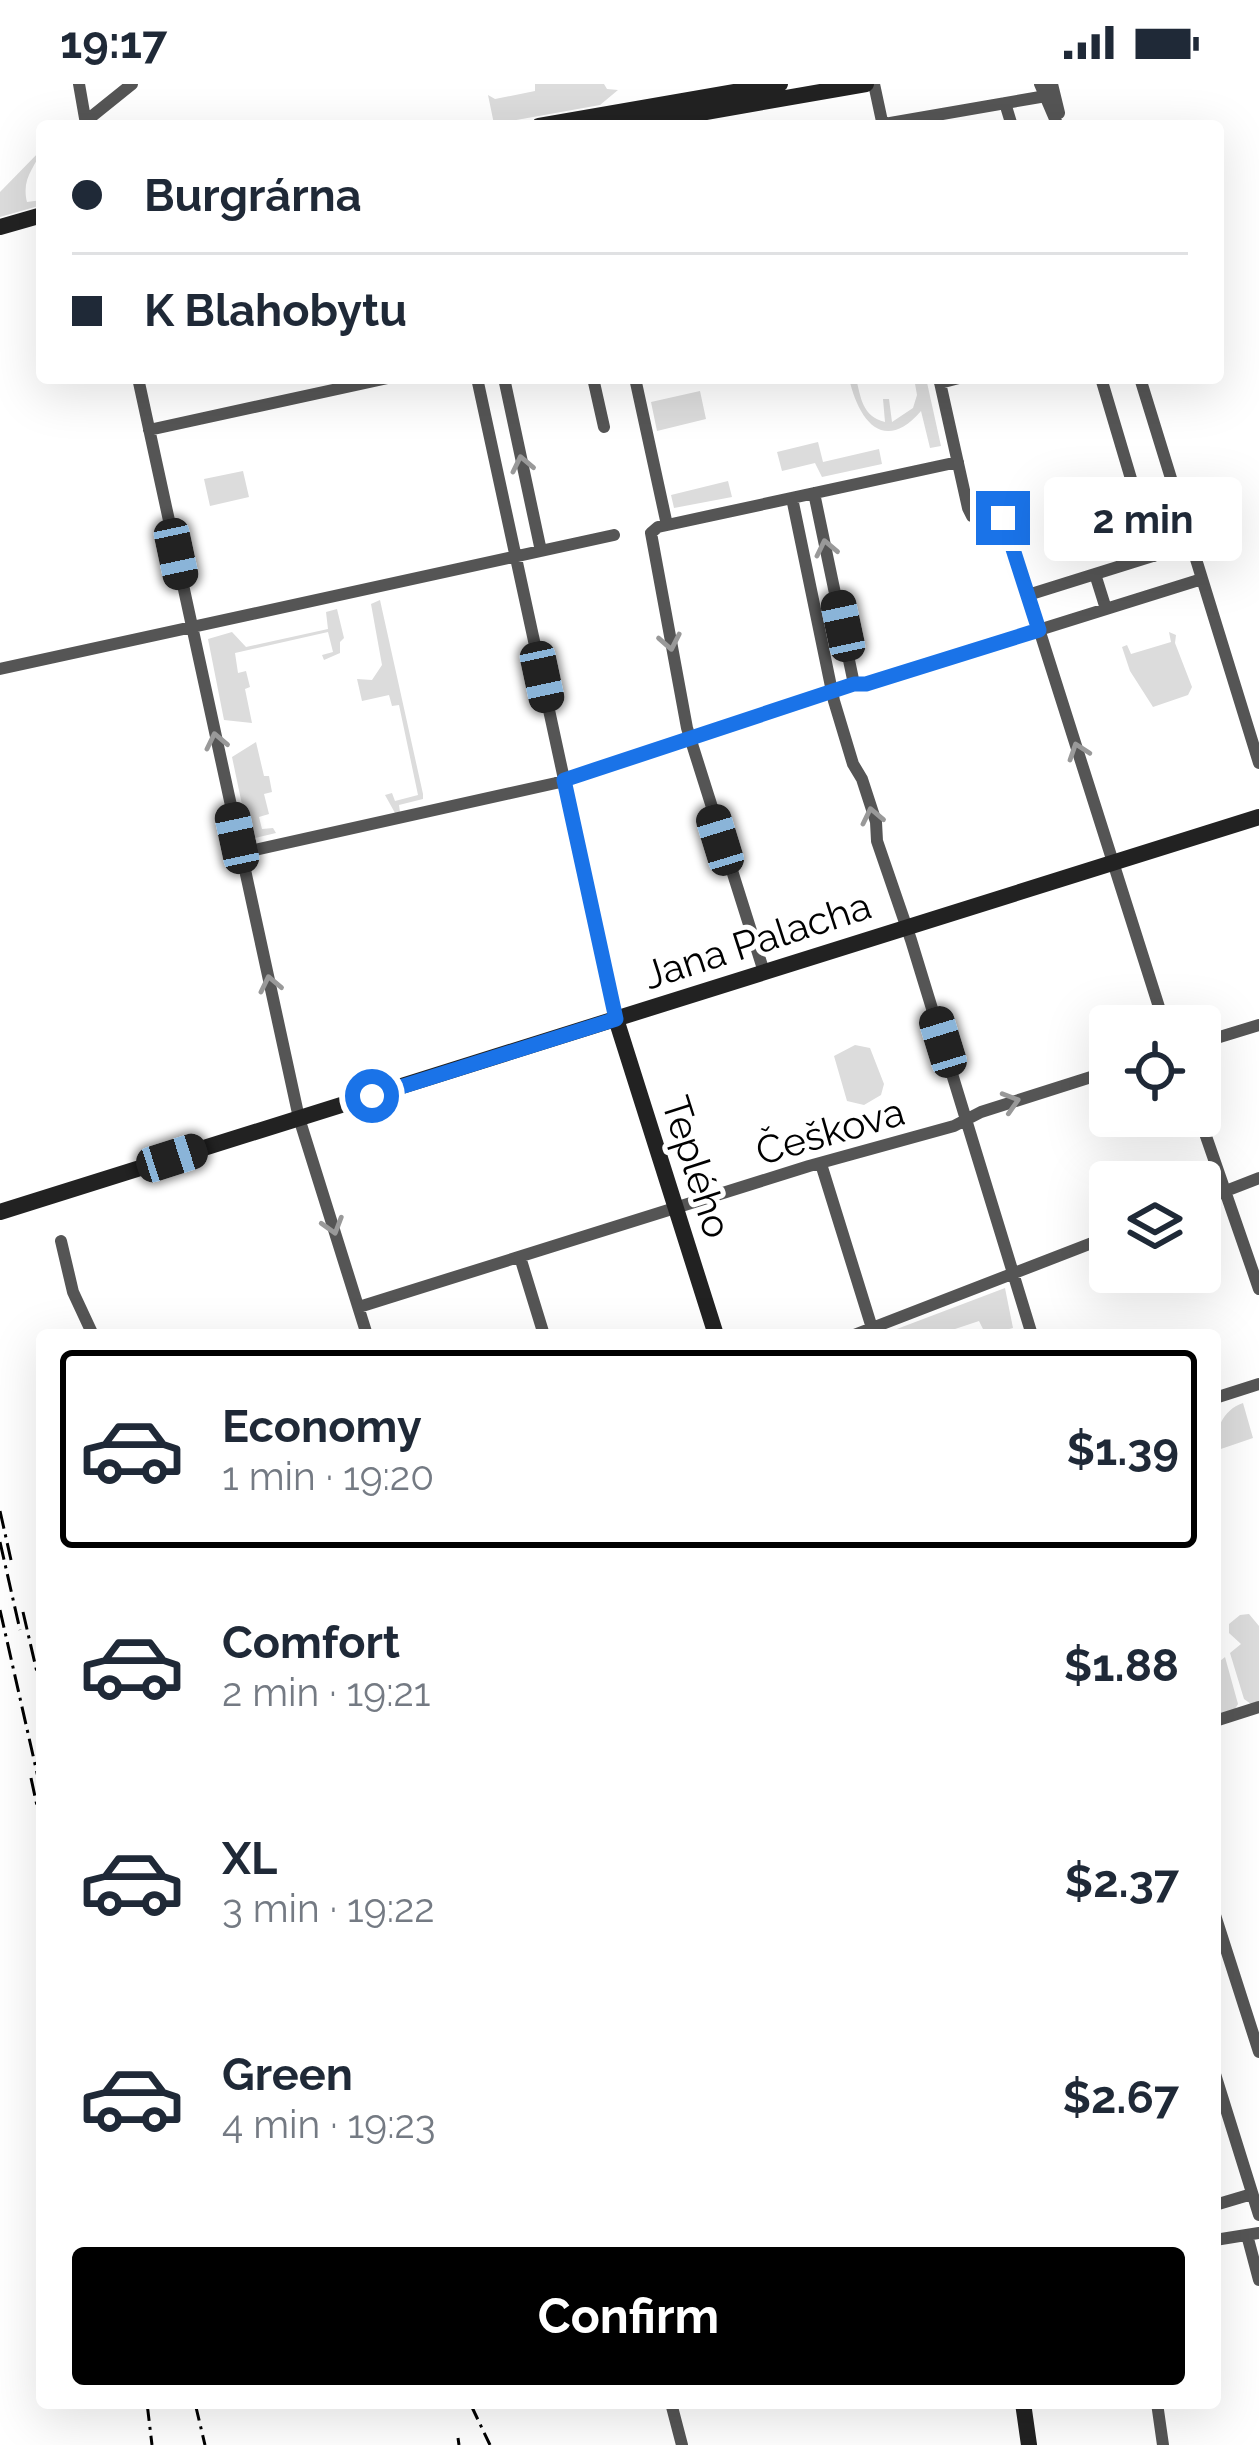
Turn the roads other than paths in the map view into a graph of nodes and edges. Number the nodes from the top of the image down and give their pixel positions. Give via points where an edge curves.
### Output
1 (79, 84) edge
2 (132, 84) edge
3 (780, 84) edge
4 (870, 84) edge
5 (1046, 88) edge
6 (1005, 103) junction
7 (85, 120) edge
8 (90, 120) edge
9 (595, 120) edge
10 (661, 120) edge
11 (879, 120) edge
12 (931, 120) edge
13 (1010, 120) edge
14 (1058, 120) edge
15 (36, 217) edge
16 (36, 226) edge
17 (0, 228) edge
18 (139, 384) edge
19 (360, 384) edge
20 (478, 384) edge
21 (505, 384) edge
22 (594, 384) edge
23 (636, 384) edge
24 (940, 384) edge
25 (1103, 384) edge
26 (1142, 384) edge
27 (604, 428) dead end
28 (149, 430) junction
29 (958, 462) junction
30 (814, 493) junction
31 (792, 498) junction
32 (657, 534) junction
33 (614, 536) dead end
34 (1191, 544) junction
35 (541, 551) junction
36 (1154, 556) junction
37 (516, 558) junction
38 (1095, 574) junction
39 (1202, 579) junction
40 (1028, 595) junction
41 (1106, 609) junction
42 (192, 629) junction
43 (1039, 630) junction
44 (0, 669) edge
45 (854, 684) junction
46 (830, 694) junction
47 (690, 739) junction
48 (1259, 763) edge
49 (564, 780) junction
50 (1259, 817) edge
51 (241, 853) junction
52 (1114, 862) junction
53 (906, 927) junction
54 (764, 972) junction
55 (1158, 1005) edge
56 (616, 1019) junction
57 (1259, 1025) edge
58 (1221, 1037) edge
59 (1089, 1078) edge
60 (299, 1118) junction
61 (967, 1119) junction
62 (1207, 1137) edge
63 (821, 1165) junction
64 (1259, 1178) edge
65 (1228, 1190) junction
66 (1221, 1193) edge
67 (675, 1207) junction
68 (0, 1212) edge
69 (62, 1241) dead end
70 (1089, 1244) edge
71 (520, 1257) junction
72 (1014, 1273) junction
73 (1259, 1289) edge
74 (358, 1307) junction
75 (872, 1328) joint
76 (90, 1329) edge
77 (366, 1329) edge
78 (542, 1329) edge
79 (714, 1329) edge
80 (1030, 1329) edge
81 (1259, 1384) edge
82 (1221, 1396) edge
83 (1259, 1707) edge
84 (1221, 1719) edge
85 (1221, 1934) edge
86 (1259, 2052) edge
87 (1221, 2093) edge
88 (1252, 2194) junction
89 (1221, 2203) edge
90 (1259, 2215) edge
91 (1253, 2234) edge
92 (1221, 2239) edge
93 (1259, 2280) edge
94 (673, 2409) edge
95 (1025, 2409) edge
96 (1158, 2409) edge
97 (682, 2445) edge
98 (1029, 2445) edge
99 (1163, 2445) edge

1 - 7 street
2 - 8 street
3 - 9 main road
4 - 10 main road
4 - 11 street
5 - 6 street
5 - 14 street
6 - 12 street
6 - 13 street
15 - 17 main road
16 - 17 main road
18 - 28 street
19 - 28 street
20 - 37 street
35 -> 21 street
22 - 27 street
23 - 32 street
24 - 29 street
25 - 36 street
26 - 34 street
28 - 42 street
29 - 30 street
29 - 40 street via 970,513 1000,515 1007,526
30 - 31 street
45 -> 30 street
31 - 32 street
31 - 46 street
32 -> 47 street
33 - 35 street
34 - 36 street
34 - 39 street
35 - 37 street
36 - 38 street
37 - 42 street
37 - 49 street
38 - 40 street
38 - 41 street
39 - 41 street
39 - 48 street
40 - 43 street
41 - 43 street
42 - 44 street
51 -> 42 street
43 - 45 street
52 -> 43 street
45 - 46 street
46 - 47 street
53 -> 46 street
47 - 49 street
47 - 54 street
49 - 51 street
49 - 56 street
50 - 52 main road, Jana Palacha
60 -> 51 street
52 - 53 main road, Jana Palacha
52 - 55 street
53 - 54 main road, Jana Palacha
53 - 61 street
54 - 56 main road, Jana Palacha
56 - 60 main road, Jana Palacha
56 - 67 main road, Teplého
57 - 58 street
61 -> 59 street, Češkova
60 - 68 main road, Jana Palacha
60 -> 74 street
61 - 63 street, Češkova
61 - 72 street
62 - 65 street
63 - 67 street, Češkova
63 - 75 street
64 - 65 street
65 - 66 street
65 - 73 street
67 - 71 street, Češkova
67 - 79 main road, Teplého
69 - 76 street
70 - 72 street
71 - 74 street, Češkova
71 - 78 street
72 - 75 street
72 - 80 street
74 - 77 street
81 - 82 street
83 - 84 street
85 - 86 street
87 - 88 street
88 - 89 street
88 - 90 street
91 - 92 street
91 - 93 street
94 - 97 street
95 - 98 main road
96 - 99 street

